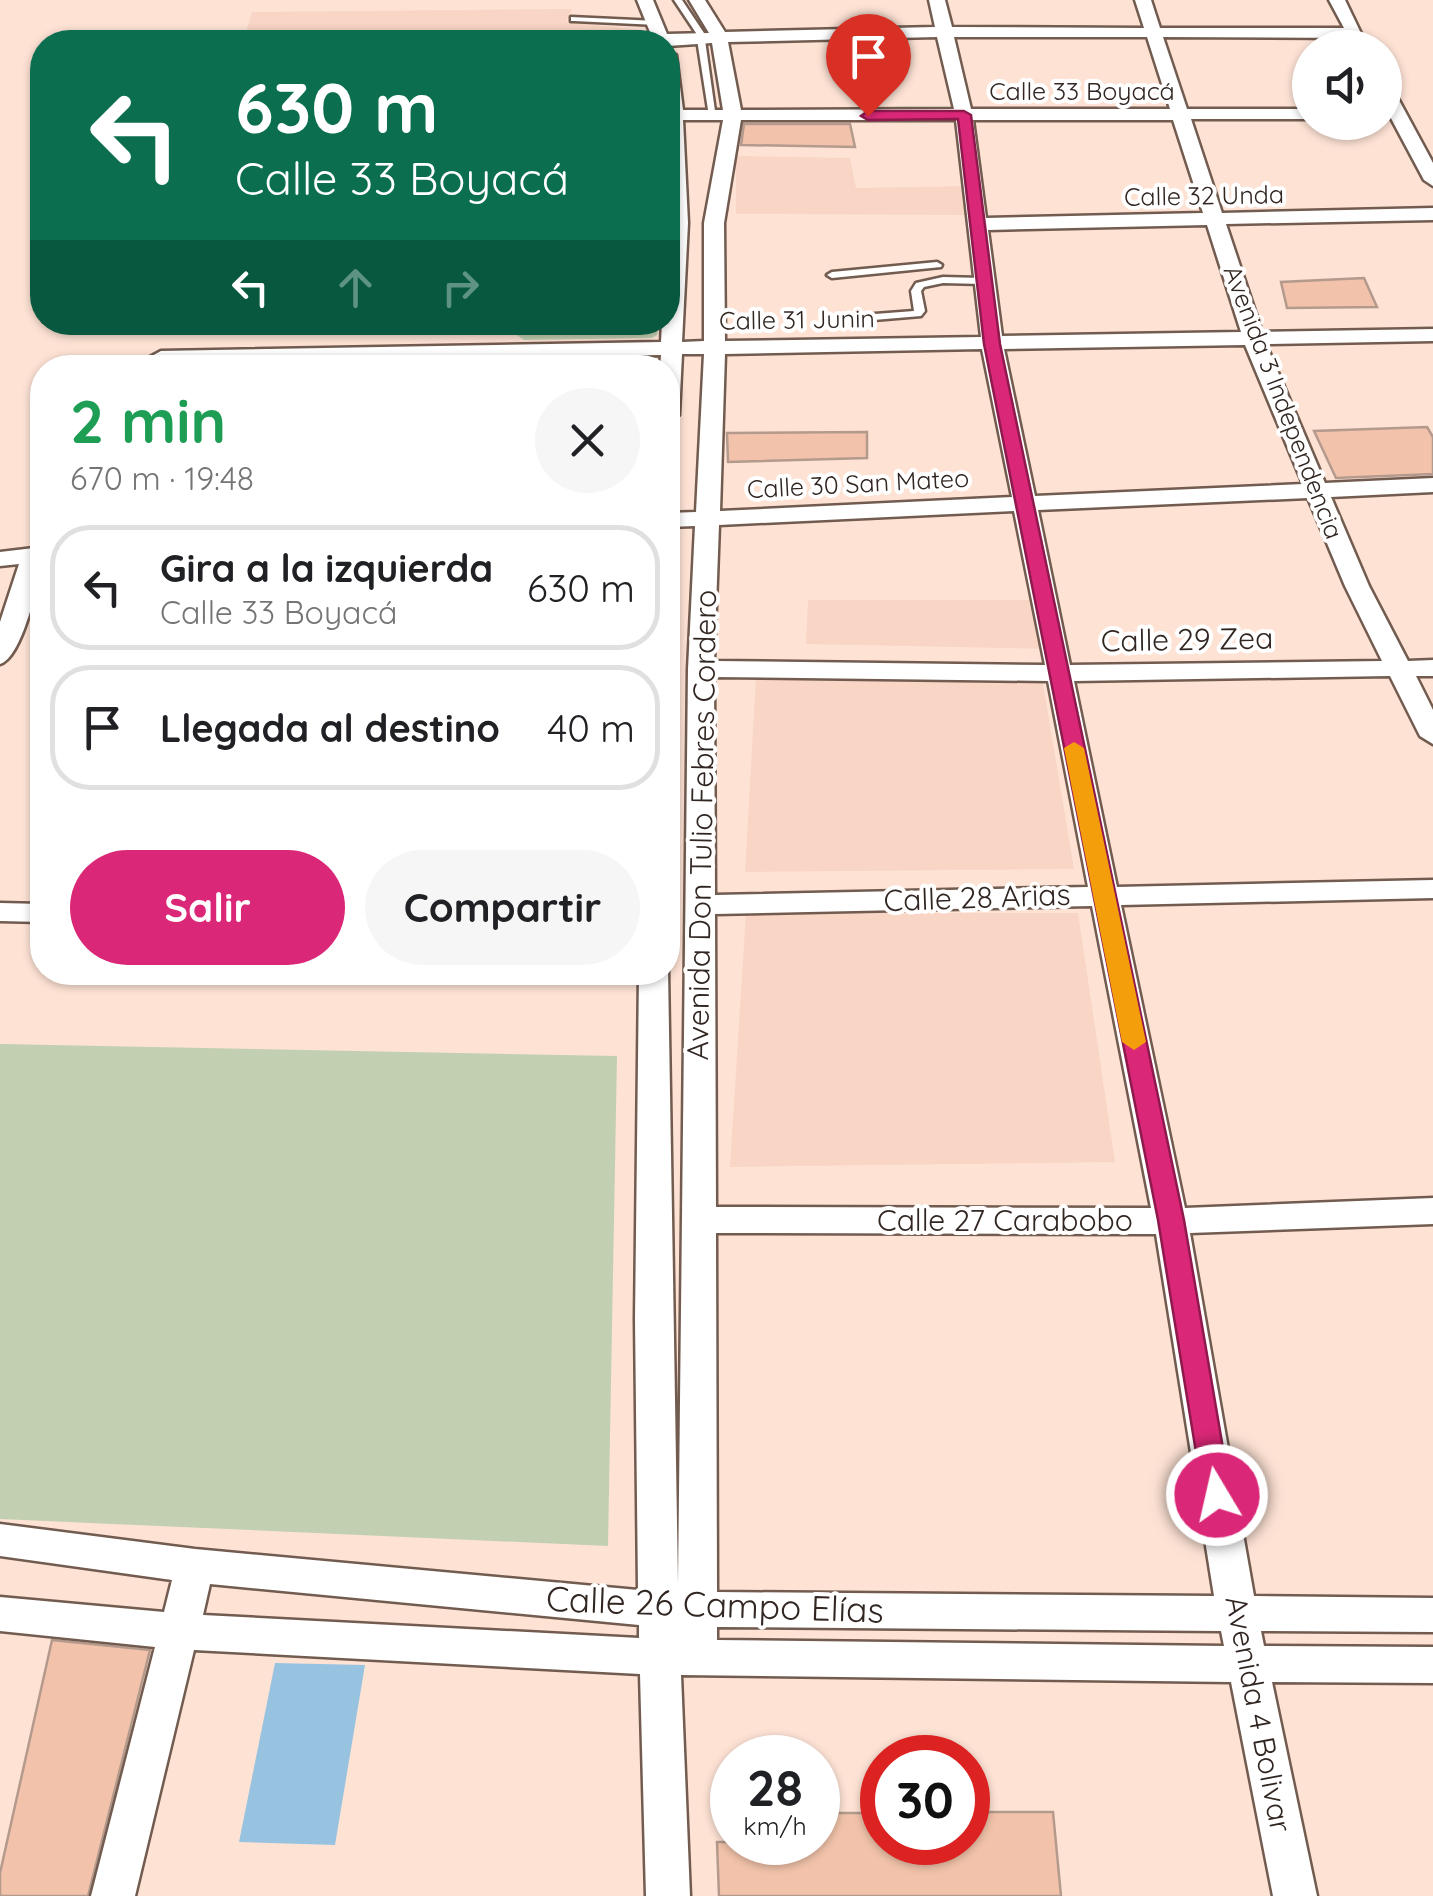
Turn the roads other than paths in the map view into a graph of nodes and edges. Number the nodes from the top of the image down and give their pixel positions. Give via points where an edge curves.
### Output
1 (644, 0) edge
2 (678, 0) edge
3 (697, 0) edge
4 (937, 0) edge
5 (1143, 0) edge
6 (1337, 0) edge
7 (574, 18) dead end
8 (622, 30) edge
9 (658, 30) edge
10 (1354, 30) edge
11 (948, 32) junction
12 (1154, 32) junction
13 (710, 37) junction
14 (1292, 37) edge
15 (680, 39) edge
16 (1181, 114) junction
17 (1292, 114) edge
18 (680, 115) edge
19 (964, 115) junction
20 (723, 116) junction
21 (1402, 131) edge
22 (1433, 180) edge
23 (1433, 214) edge
24 (1218, 220) junction
25 (976, 224) junction
26 (932, 250) dead end
27 (937, 265) junction
28 (832, 275) dead end
29 (943, 280) junction
30 (982, 281) junction
31 (862, 318) dead end
32 (671, 335) edge
33 (1433, 335) edge
34 (1254, 340) junction
35 (992, 344) junction
36 (715, 348) junction
37 (670, 349) junction
38 (545, 355) edge
39 (670, 355) edge
40 (1433, 484) edge
41 (1316, 490) junction
42 (1026, 502) junction
43 (680, 509) edge
44 (706, 513) junction
45 (680, 518) edge
46 (0, 559) edge
47 (30, 563) edge
48 (30, 567) edge
49 (0, 579) edge
50 (30, 581) edge
51 (0, 656) edge
52 (1433, 668) edge
53 (701, 669) junction
54 (1397, 669) junction
55 (1060, 673) junction
56 (1433, 736) edge
57 (1433, 889) edge
58 (1101, 893) junction
59 (700, 904) junction
60 (0, 912) edge
61 (30, 913) edge
62 (654, 985) edge
63 (1433, 1211) edge
64 (697, 1220) junction
65 (1171, 1220) junction
66 (0, 1540) edge
67 (195, 1566) junction
68 (656, 1609) junction
69 (696, 1609) junction
70 (1237, 1612) junction
71 (0, 1614) edge
72 (1433, 1614) edge
73 (176, 1634) junction
74 (678, 1659) junction
75 (1249, 1663) junction
76 (1433, 1664) edge
77 (112, 1896) edge
78 (668, 1896) edge
79 (1295, 1896) edge

1 - 9 street
2 - 13 lane
3 - 13 street, Avenida Don Tulio Febres Cordero
4 - 11 street, Avenida 4 Bolivar
5 - 12 street, Avenida 3 Independencia
6 - 10 street
7 - 8 lane
11 - 12 street
11 - 13 street
11 - 19 street, Avenida 4 Bolivar
12 - 14 street
12 - 16 street, Avenida 3 Independencia
13 - 15 street
13 - 20 street, Avenida Don Tulio Febres Cordero
16 - 17 street, Calle 33 Boyacá
16 - 19 street, Calle 33 Boyacá
16 - 24 street, Avenida 3 Independencia
18 - 20 street, Calle 33 Boyacá
19 - 20 street, Calle 33 Boyacá
19 - 25 street, Avenida 4 Bolivar
20 - 36 street, Avenida Don Tulio Febres Cordero via 714,223
21 - 22 street
23 - 24 street, Calle 32 Unda
24 - 25 street, Calle 32 Unda
24 - 34 street, Avenida 3 Independencia
25 - 30 street, Avenida 4 Bolivar
26 - 27 lane
27 - 28 lane
27 - 29 lane
29 - 30 lane
29 - 31 lane via 920,285 917,314
30 - 35 street, Avenida 4 Bolivar
32 - 37 street
33 - 34 street, Calle 31 Junin
34 - 35 street, Calle 31 Junin
34 - 41 street, Avenida 3 Independencia
35 - 36 street, Calle 31 Junin
35 - 42 street, Avenida 4 Bolivar
36 - 37 street, Calle 31 Junin
36 - 44 street, Avenida Don Tulio Febres Cordero
37 - 38 street, Calle 31 Junin
37 - 39 street
40 - 41 street, Calle 30 San Mateo
41 - 42 street, Calle 30 San Mateo
41 - 54 street, Avenida 3 Independencia
42 - 44 street, Calle 30 San Mateo
42 - 55 street, Avenida 4 Bolivar
43 - 44 street
44 - 45 street
44 - 53 street, Avenida Don Tulio Febres Cordero
46 - 47 street
48 - 49 street
50 - 51 street
52 - 54 street, Calle 29 Zea
53 - 55 street, Calle 29 Zea
53 - 59 street, Avenida Don Tulio Febres Cordero
54 - 55 street, Calle 29 Zea
54 - 56 street, Avenida 3 Independencia
55 - 58 street, Avenida 4 Bolivar
57 - 58 street, Calle 28 Arias
58 - 59 street, Calle 28 Arias
58 - 65 street, Avenida 4 Bolivar
59 - 64 street, Avenida Don Tulio Febres Cordero
60 - 61 street
62 - 68 street, Avenida Don Tulio Febres Cordero
63 - 65 street, Calle 27 Carabobo
64 - 65 street, Calle 27 Carabobo
64 - 69 street, Avenida Don Tulio Febres Cordero
65 - 70 street, Avenida 4 Bolivar
66 - 67 street, Calle 26 Campo Elías
67 - 68 street, Calle 26 Campo Elías
67 - 73 street
68 - 69 street, Calle 26 Campo Elías
68 - 74 street, Avenida Don Tulio Febres Cordero
69 - 70 street, Calle 26 Campo Elías
69 - 74 street, Avenida Don Tulio Febres Cordero
70 - 72 street, Calle 26 Campo Elías
70 - 75 street, Avenida 4 Bolivar
71 - 73 street, Calle 26 Campo Elías
73 - 74 street, Calle 26 Campo Elías
73 - 77 street
74 - 75 street, Calle 26 Campo Elías
74 - 78 street
75 - 76 street, Calle 26 Campo Elías
75 - 79 street, Avenida 4 Bolivar

